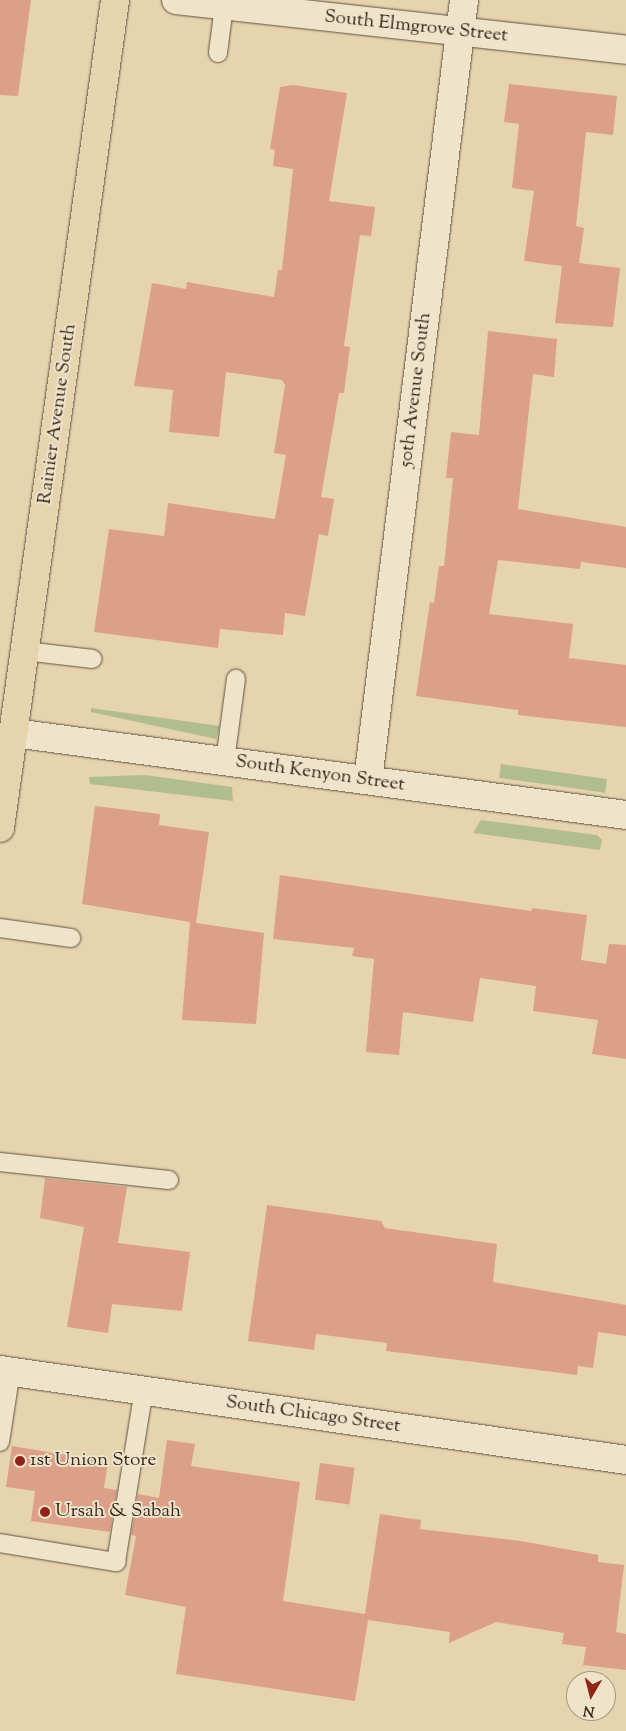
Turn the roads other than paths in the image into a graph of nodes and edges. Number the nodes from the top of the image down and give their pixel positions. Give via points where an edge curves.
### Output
1 (115, 0) edge
2 (176, 0) edge
3 (464, 0) edge
4 (224, 6) junction
5 (460, 33) junction
6 (626, 50) edge
7 (218, 53) dead end
8 (25, 651) junction
9 (93, 660) dead end
10 (236, 679) dead end
11 (14, 733) junction
12 (225, 761) junction
13 (368, 780) junction
14 (3, 790) edge
15 (626, 815) edge
16 (0, 828) edge
17 (0, 928) edge
18 (71, 938) dead end
19 (0, 1162) edge
20 (169, 1180) dead end
21 (6, 1370) edge
22 (144, 1390) junction
23 (0, 1442) edge
24 (626, 1460) edge
25 (0, 1543) edge

1 - 8 main road, Rainier Avenue South
2 - 4 street, South Elmgrove Street
3 - 5 street, 50th Avenue South
4 - 5 street, South Elmgrove Street
4 - 7 lane
5 - 6 street, South Elmgrove Street
5 - 13 street, 50th Avenue South
8 - 9 lane
8 - 11 main road, Rainier Avenue South
10 - 12 lane
11 - 12 street, South Kenyon Street
11 - 14 main road, Rainier Avenue South
12 - 13 street, South Kenyon Street
13 - 15 street, South Kenyon Street
14 - 16 main road, Rainier Avenue South
17 - 18 lane
19 - 20 lane
21 - 22 street, South Chicago Street
21 - 23 lane
22 - 24 street, South Chicago Street
22 - 25 lane via 116,1562

